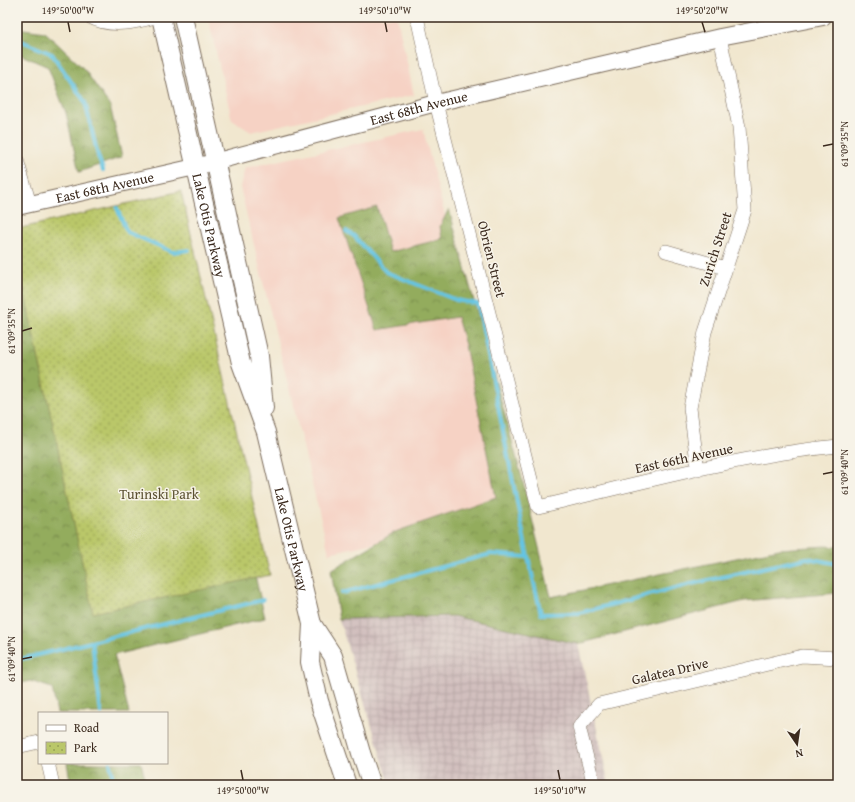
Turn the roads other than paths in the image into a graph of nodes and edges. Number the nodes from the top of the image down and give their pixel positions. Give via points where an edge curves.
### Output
1 (90, 17) edge
2 (154, 17) edge
3 (161, 17) edge
4 (183, 17) edge
5 (417, 17) edge
6 (823, 17) edge
7 (720, 38) junction
8 (436, 103) junction
9 (17, 160) edge
10 (216, 161) junction
11 (195, 167) junction
12 (23, 206) edge
13 (666, 251) dead end
14 (726, 268) junction
15 (266, 432) junction
16 (838, 446) edge
17 (698, 470) junction
18 (538, 507) joint
19 (312, 624) junction
20 (838, 658) edge
21 (319, 701) junction
22 (38, 742) edge
23 (17, 747) edge
24 (48, 764) edge
25 (366, 766) junction
26 (53, 785) edge
27 (346, 785) edge
28 (372, 785) edge
29 (594, 785) edge

1 - 2 street via 98,21 128,24
3 - 11 main road, Lake Otis Parkway
4 - 10 main road, Lake Otis Parkway
5 - 8 street, Obrien Street
6 - 7 street, East 68th Avenue
7 - 8 street, East 68th Avenue
7 - 14 street, Zurich Street via 739,127 745,210
8 - 10 street, East 68th Avenue
8 - 18 street, Obrien Street
9 - 12 street
10 - 11 street, East 68th Avenue
10 - 15 main road, Lake Otis Parkway via 259,356
11 - 12 street, East 68th Avenue
11 - 15 main road, Lake Otis Parkway via 241,363
13 - 14 street
14 - 17 street, Zurich Street via 705,332 690,408
15 - 19 main road, Lake Otis Parkway
16 - 17 street, East 66th Avenue via 805,449
17 - 18 street, East 66th Avenue
19 - 21 main road, Lake Otis Parkway via 310,662
19 - 25 main road, Lake Otis Parkway via 333,656
20 - 29 street, Galatea Drive via 802,656 599,704 579,727
21 - 25 main road via 330,709 346,755 358,764
21 - 27 main road, Lake Otis Parkway
22 - 23 street
24 - 26 street
25 - 28 main road, Lake Otis Parkway

